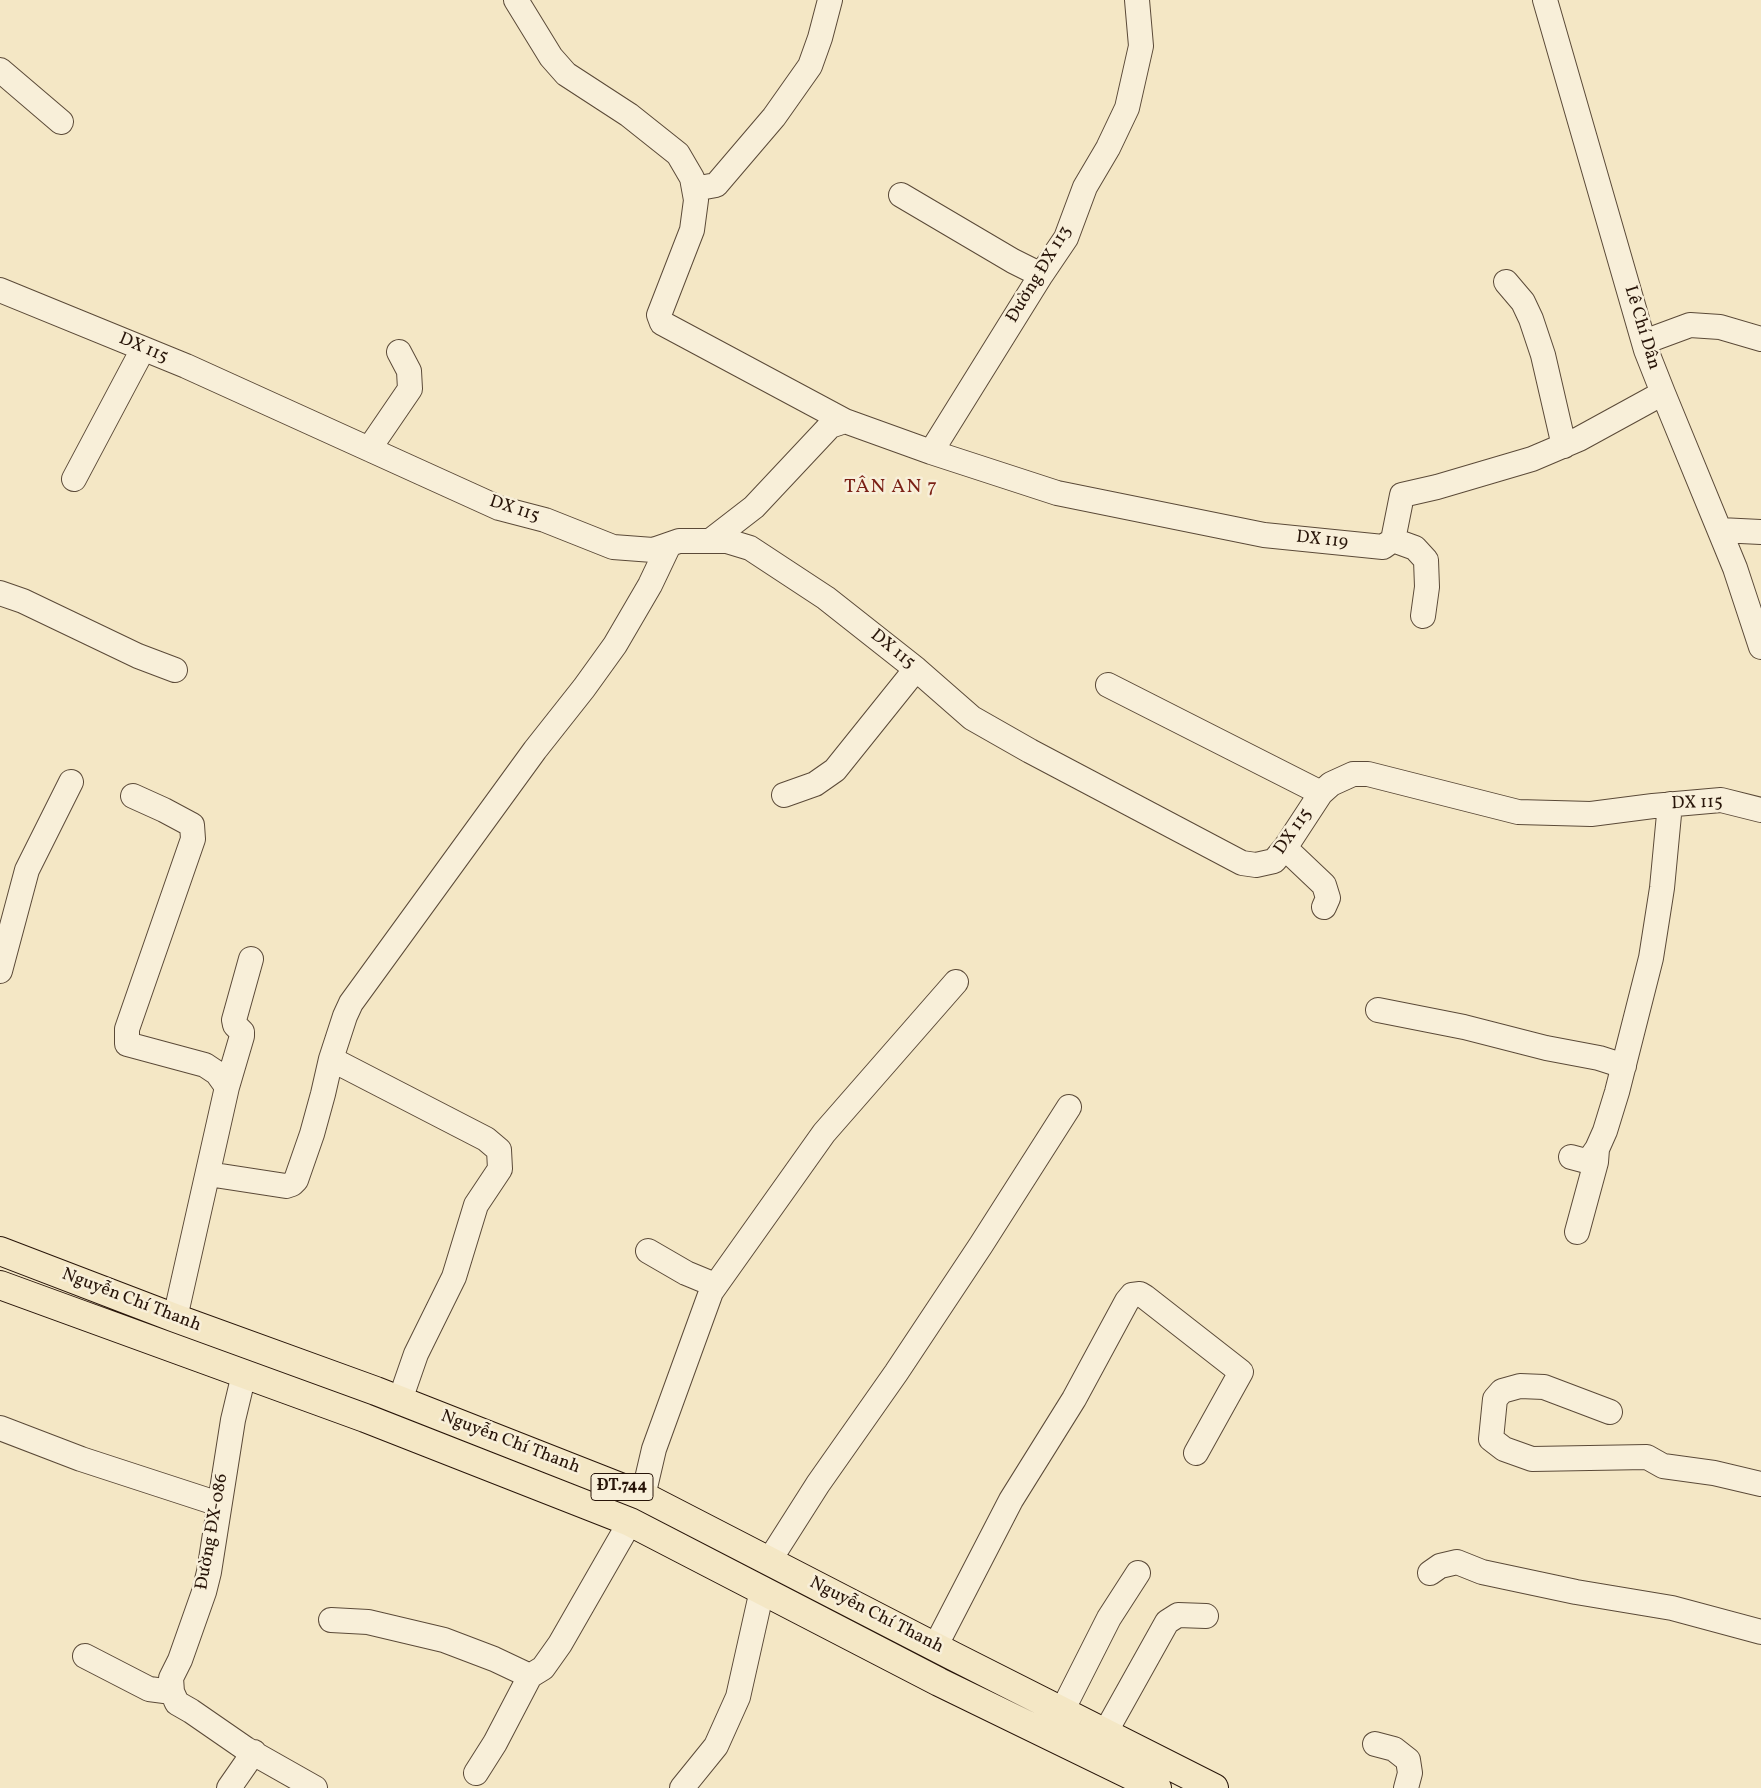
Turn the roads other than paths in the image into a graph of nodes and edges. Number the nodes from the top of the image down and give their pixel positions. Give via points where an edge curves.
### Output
1 (516, 0) edge
2 (830, 0) edge
3 (1137, 0) edge
4 (1545, 0) edge
5 (0, 70) edge
6 (61, 122) dead end
7 (694, 189) junction
8 (901, 195) dead end
9 (1041, 275) junction
10 (1506, 282) dead end
11 (0, 290) edge
12 (1761, 339) edge
13 (1644, 342) junction
14 (143, 349) junction
15 (399, 352) dead end
16 (1663, 393) junction
17 (845, 422) junction
18 (1564, 446) junction
19 (369, 449) junction
20 (931, 452) junction
21 (74, 479) dead end
22 (1720, 530) junction
23 (1761, 532) edge
24 (1393, 540) junction
25 (710, 541) junction
26 (669, 545) junction
27 (0, 593) edge
28 (1423, 616) dead end
29 (1761, 647) edge
30 (916, 669) junction
31 (175, 670) dead end
32 (1108, 685) dead end
33 (71, 782) dead end
34 (1321, 793) junction
35 (784, 795) dead end
36 (133, 796) dead end
37 (1670, 804) junction
38 (1761, 810) edge
39 (1285, 848) junction
40 (1324, 907) dead end
41 (251, 958) dead end
42 (0, 971) edge
43 (956, 982) dead end
44 (1378, 1010) dead end
45 (331, 1059) junction
46 (1624, 1066) junction
47 (227, 1087) junction
48 (1069, 1107) dead end
49 (1597, 1149) junction
50 (1571, 1157) dead end
51 (208, 1174) junction
52 (1577, 1232) dead end
53 (0, 1251) edge
54 (648, 1252) dead end
55 (0, 1284) edge
56 (715, 1285) junction
57 (175, 1318) junction
58 (244, 1374) junction
59 (400, 1400) junction
60 (1610, 1412) dead end
61 (0, 1428) edge
62 (1196, 1453) dead end
63 (1761, 1484) edge
64 (643, 1496) junction
65 (219, 1504) junction
66 (630, 1522) junction
67 (769, 1561) junction
68 (1138, 1573) dead end
69 (1430, 1573) dead end
70 (762, 1590) junction
71 (1206, 1616) dead end
72 (331, 1620) dead end
73 (1761, 1632) edge
74 (935, 1647) junction
75 (85, 1656) dead end
76 (530, 1676) junction
77 (172, 1692) junction
78 (1062, 1711) junction
79 (1105, 1733) junction
80 (1375, 1744) dead end
81 (254, 1752) junction
82 (476, 1773) dead end
83 (229, 1788) edge
84 (315, 1788) edge
85 (682, 1788) edge
86 (1157, 1788) edge
87 (1214, 1788) edge
88 (1406, 1788) edge

1 - 7 street via 551,57 566,74 629,115 678,154 692,178
2 - 7 street via 810,66 774,117 716,185
3 - 9 street, Đường ĐX 113 via 1141,46 1127,108 1085,187 1066,238
4 - 13 street, Lê Chí Dân
5 - 6 street
7 - 17 street, DX 119 via 696,200 692,230 659,315 662,323
8 - 9 street
9 - 20 street, Đường ĐX 113
10 - 18 street via 1523,302 1531,320 1543,355
11 - 14 street, DX 115
12 - 13 street via 1720,327 1690,325
13 - 16 street, Lê Chí Dân
14 - 19 street, DX 115
14 - 21 street
15 - 19 street via 409,371 410,389
16 - 18 street
16 - 22 street, Lê Chí Dân
17 - 20 street, DX 119
17 - 25 street via 830,426 754,507
18 - 24 street via 1532,459 1402,495
19 - 26 street, DX 115 via 499,508 544,520 612,547 653,550
20 - 24 street, DX 119 via 1057,493 1264,535 1383,547
22 - 23 street
22 - 29 street, Lê Chí Dân
24 - 28 street via 1415,548 1426,560
25 - 26 street, DX 115
25 - 30 street, DX 115 via 727,541 750,548 826,598
26 - 45 street via 650,585 614,645 360,989 345,1016
27 - 31 street
30 - 35 street via 835,770 815,784
30 - 39 street, DX 115 via 972,718 1242,864 1256,866 1274,861
32 - 34 street
33 - 42 street via 27,870
34 - 37 street, DX 115 via 1331,784 1353,774 1368,774 1518,812 1591,814
34 - 39 street, DX 115
36 - 47 street via 192,825 193,839 127,1030 127,1044 205,1065 217,1073
37 - 38 street, DX 115 via 1721,800
37 - 46 street via 1651,958
39 - 40 street via 1324,886 1328,898
41 - 47 street via 234,1020 242,1036
43 - 56 street via 824,1133
44 - 46 street via 1464,1027
45 - 51 street via 312,1134 292,1184 286,1186
45 - 59 street via 486,1139 499,1150 500,1169 476,1205 454,1277 416,1354
46 - 49 street
47 - 51 street
48 - 67 street via 981,1245
49 - 50 street via 1586,1161
49 - 52 street
51 - 57 street
53 - 57 main road, Nguyễn Chí Thanh / ĐT.744
54 - 56 street
55 - 58 main road, Nguyễn Chí Thanh / ĐT.744
56 - 64 street via 657,1440
57 - 59 main road, Nguyễn Chí Thanh / ĐT.744
58 - 65 street, Đường ĐX-086
58 - 66 main road, Nguyễn Chí Thanh / ĐT.744
59 - 64 main road, Nguyễn Chí Thanh / ĐT.744
60 - 63 street via 1544,1386 1520,1386 1502,1391 1495,1399 1491,1438 1504,1449 1532,1459 1647,1457 1664,1466
61 - 65 street via 81,1459
62 - 74 street via 1241,1372 1146,1297 1132,1295 1074,1399 1011,1500
64 - 66 main road
64 - 67 main road, Nguyễn Chí Thanh / ĐT.744
65 - 77 street, Đường ĐX-086 via 204,1592 171,1678
66 - 70 main road, Nguyễn Chí Thanh / ĐT.744
66 - 76 street via 560,1644 543,1668
67 - 74 main road, Nguyễn Chí Thanh / ĐT.744
68 - 78 street via 1109,1618
69 - 73 street via 1440,1566 1458,1562 1482,1572 1672,1608
70 - 85 street via 738,1696 716,1746
70 - 86 main road, Nguyễn Chí Thanh / ĐT.744 via 939,1682
71 - 79 street via 1178,1616 1167,1622
72 - 76 street via 368,1622 444,1640
74 - 78 main road, Nguyễn Chí Thanh / ĐT.744
75 - 77 street via 149,1689
76 - 82 street
77 - 81 street via 176,1703
78 - 79 main road, Nguyễn Chí Thanh / ĐT.744
79 - 87 main road, Nguyễn Chí Thanh / ĐT.744
80 - 88 street via 1394,1749 1408,1760 1410,1773
81 - 83 street
81 - 84 street

